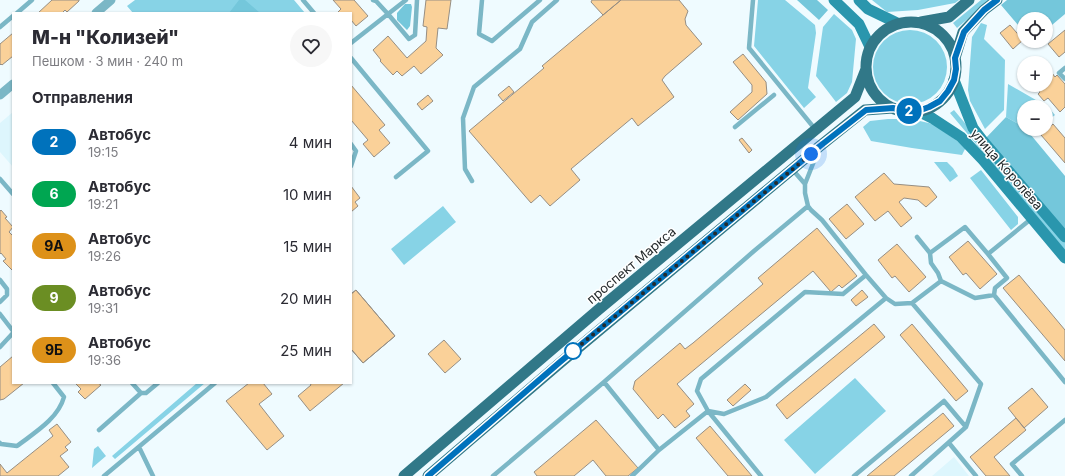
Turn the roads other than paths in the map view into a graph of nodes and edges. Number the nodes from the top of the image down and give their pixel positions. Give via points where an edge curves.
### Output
1 (32, 0) edge
2 (111, 0) edge
3 (303, 0) edge
4 (373, 0) edge
5 (406, 0) edge
6 (417, 0) edge
7 (482, 0) edge
8 (540, 0) edge
9 (557, 0) edge
10 (752, 0) edge
11 (834, 0) edge
12 (859, 0) edge
13 (969, 0) edge
14 (996, 0) edge
15 (18, 12) edge
16 (97, 12) edge
17 (313, 12) edge
18 (388, 14) junction
19 (12, 17) edge
20 (921, 22) junction
21 (897, 23) junction
22 (0, 28) edge
23 (352, 42) edge
24 (870, 47) junction
25 (955, 58) junction
26 (352, 59) edge
27 (1065, 68) edge
28 (866, 70) junction
29 (1065, 79) edge
30 (954, 80) junction
31 (12, 85) edge
32 (1, 92) edge
33 (774, 95) dead end
34 (893, 108) junction
35 (918, 111) junction
36 (735, 127) dead end
37 (816, 130) junction
38 (352, 145) edge
39 (820, 146) junction
40 (352, 163) edge
41 (792, 169) junction
42 (396, 177) dead end
43 (0, 178) edge
44 (472, 181) dead end
45 (805, 184) junction
46 (12, 193) edge
47 (808, 206) junction
48 (1032, 219) junction
49 (917, 237) dead end
50 (1065, 237) edge
51 (930, 253) junction
52 (988, 254) junction
53 (1065, 258) edge
54 (866, 276) junction
55 (0, 280) edge
56 (941, 281) junction
57 (994, 295) junction
58 (886, 298) junction
59 (0, 302) edge
60 (912, 303) junction
61 (0, 314) edge
62 (12, 331) edge
63 (12, 333) edge
64 (0, 347) edge
65 (604, 382) junction
66 (1065, 382) edge
67 (54, 384) edge
68 (133, 384) edge
69 (157, 384) edge
70 (213, 384) edge
71 (141, 393) junction
72 (708, 411) junction
73 (1065, 420) edge
74 (966, 427) junction
75 (99, 430) dead end
76 (0, 443) edge
77 (949, 443) junction
78 (139, 447) junction
79 (659, 450) junction
80 (104, 476) edge
81 (153, 476) edge
82 (404, 476) edge
83 (428, 476) edge
84 (493, 476) edge
85 (632, 476) edge
86 (761, 476) edge
87 (854, 476) edge
88 (911, 476) edge
89 (976, 476) edge
90 (1022, 476) edge

1 - 15 lane
2 - 16 street
3 - 17 lane
4 - 18 lane
5 - 18 lane
6 - 18 lane via 415,35 409,39
7 - 8 lane via 479,34 492,41
9 - 44 lane via 532,22 520,49 474,87 463,118 466,169
10 - 37 lane via 749,48
11 - 24 main road via 859,24
12 - 21 main road via 868,9
13 - 20 main road via 949,17
14 - 25 main road via 964,32
18 - 23 lane
19 - 22 lane
20 - 21 main road
20 - 25 main road via 944,36
21 - 24 main road via 877,36
24 - 28 main road via 866,58
25 - 30 main road
26 - 42 lane via 428,151
27 - 29 lane via 1060,73
28 - 34 main road via 868,82 874,93 882,102
28 - 37 main road, проспект Маркса via 855,97
30 - 35 main road via 940,101
30 - 50 main road, улица Королёва via 973,128
31 - 32 street
33 - 36 lane
34 - 35 main road
34 - 39 main road via 866,110
35 - 48 main road, улица Королёва via 961,137
37 - 82 main road, проспект Маркса via 610,300
38 - 40 lane via 356,151
39 - 41 main road
39 - 45 lane
41 - 45 lane
41 - 83 main road via 560,362
43 - 46 lane
45 - 47 lane
47 - 54 lane
47 - 65 lane
48 - 52 lane
48 - 53 main road, улица Королёва
49 - 51 lane
51 - 52 lane via 965,227
51 - 56 lane via 931,264
52 - 57 lane via 1007,278 995,288
54 - 58 lane
54 - 72 lane via 843,294 805,292 701,379 697,391
55 - 59 lane via 7,289 7,295
56 - 57 lane via 975,298
56 - 60 lane
57 - 66 lane
58 - 60 lane via 895,304
58 - 72 lane via 766,397 724,414
60 - 74 lane via 981,384
61 - 62 lane
63 - 64 lane
65 - 79 lane
65 - 84 lane
67 - 76 lane via 64,397 51,419 17,446
68 - 71 lane
69 - 71 lane via 146,393
70 - 78 lane
71 - 75 lane
72 - 79 lane
72 - 86 lane
73 - 90 lane via 1012,464
74 - 77 lane
74 - 87 lane via 944,401
77 - 88 lane
77 - 89 lane
78 - 80 lane
78 - 81 lane
79 - 85 lane

